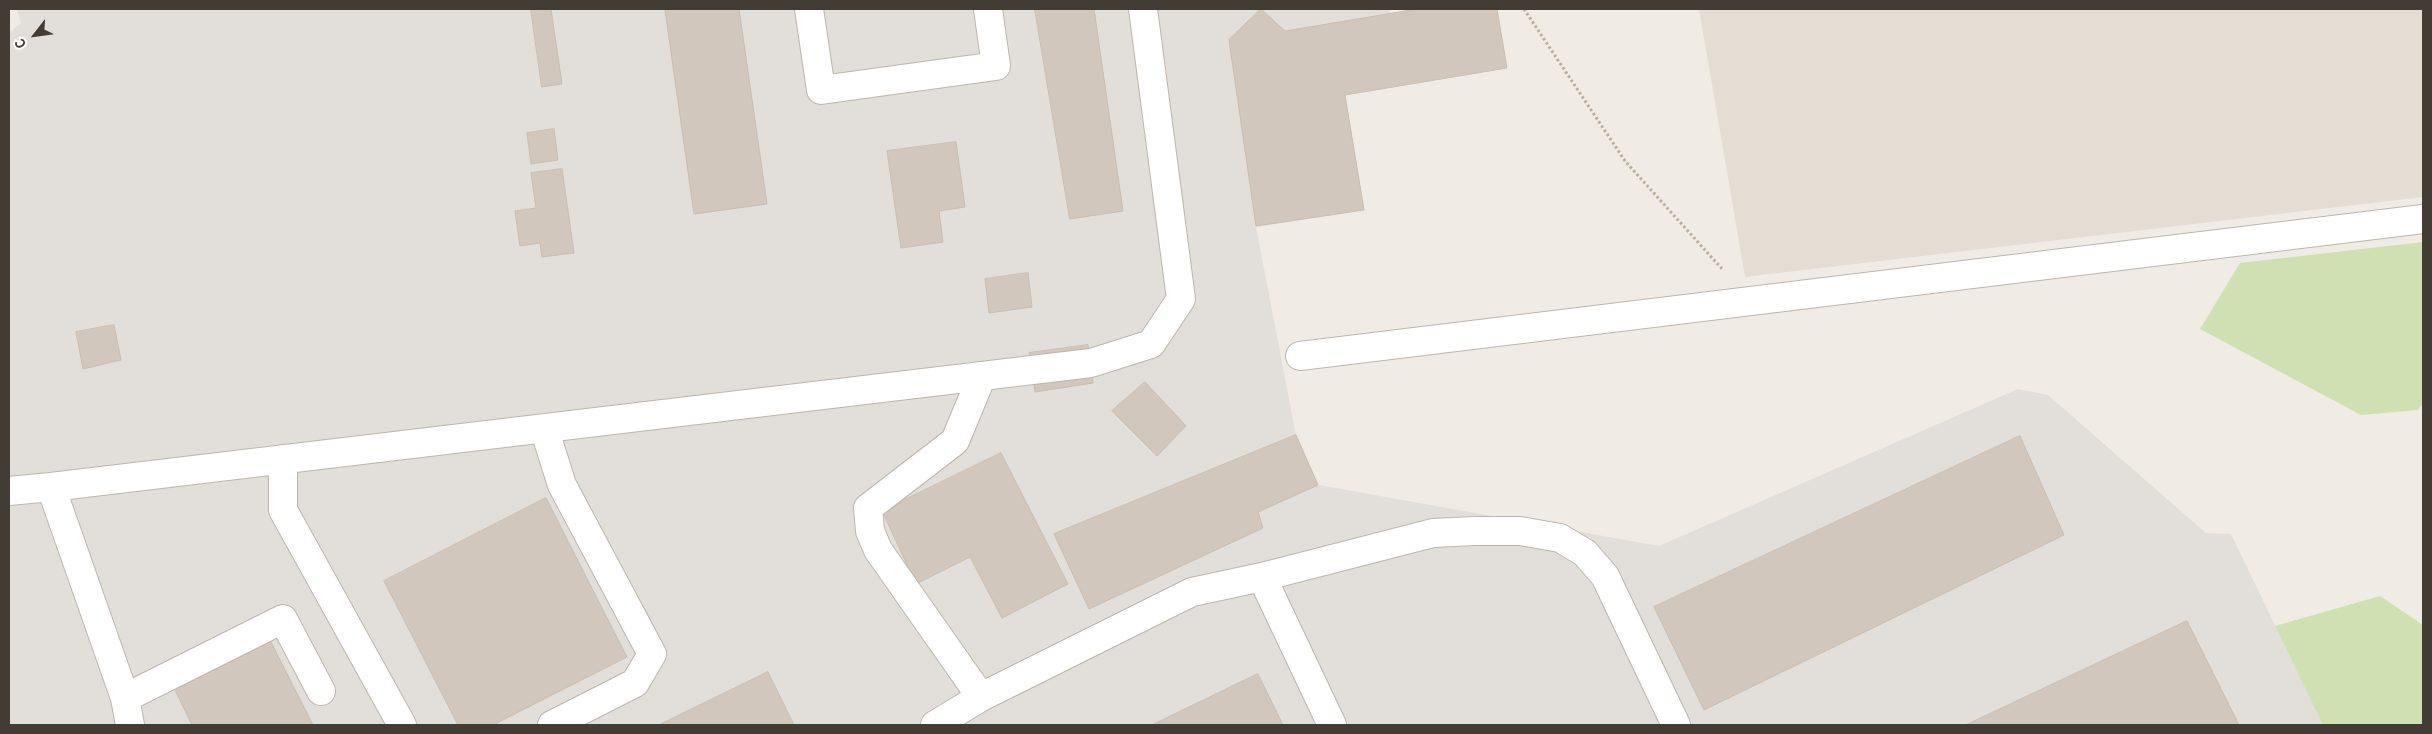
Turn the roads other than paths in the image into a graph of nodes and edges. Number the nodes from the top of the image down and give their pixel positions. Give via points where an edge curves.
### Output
1 (809, 9) edge
2 (988, 9) edge
3 (1143, 9) edge
4 (2423, 219) edge
5 (1300, 356) dead end
6 (982, 376) junction
7 (544, 428) junction
8 (283, 459) junction
9 (50, 487) junction
10 (9, 491) edge
11 (1262, 577) junction
12 (321, 691) dead end
13 (981, 697) junction
14 (125, 698) junction
15 (130, 725) edge
16 (402, 725) edge
17 (552, 725) edge
18 (934, 725) edge
19 (1332, 725) edge
20 (1676, 725) edge

1 - 2 lane via 821,90 996,66
3 - 6 lane via 1181,299 1151,344 1091,363
4 - 5 lane
6 - 7 lane
6 - 13 lane via 955,441 868,508 870,531 878,550
7 - 8 lane
7 - 17 lane via 562,485 652,654 635,683
8 - 9 lane
8 - 16 lane via 283,510
9 - 10 lane
9 - 14 lane
11 - 13 lane via 1192,592
11 - 19 lane
11 - 20 lane via 1433,533 1520,532 1560,538 1585,553 1605,576
12 - 14 lane via 283,619
13 - 18 lane
14 - 15 lane

